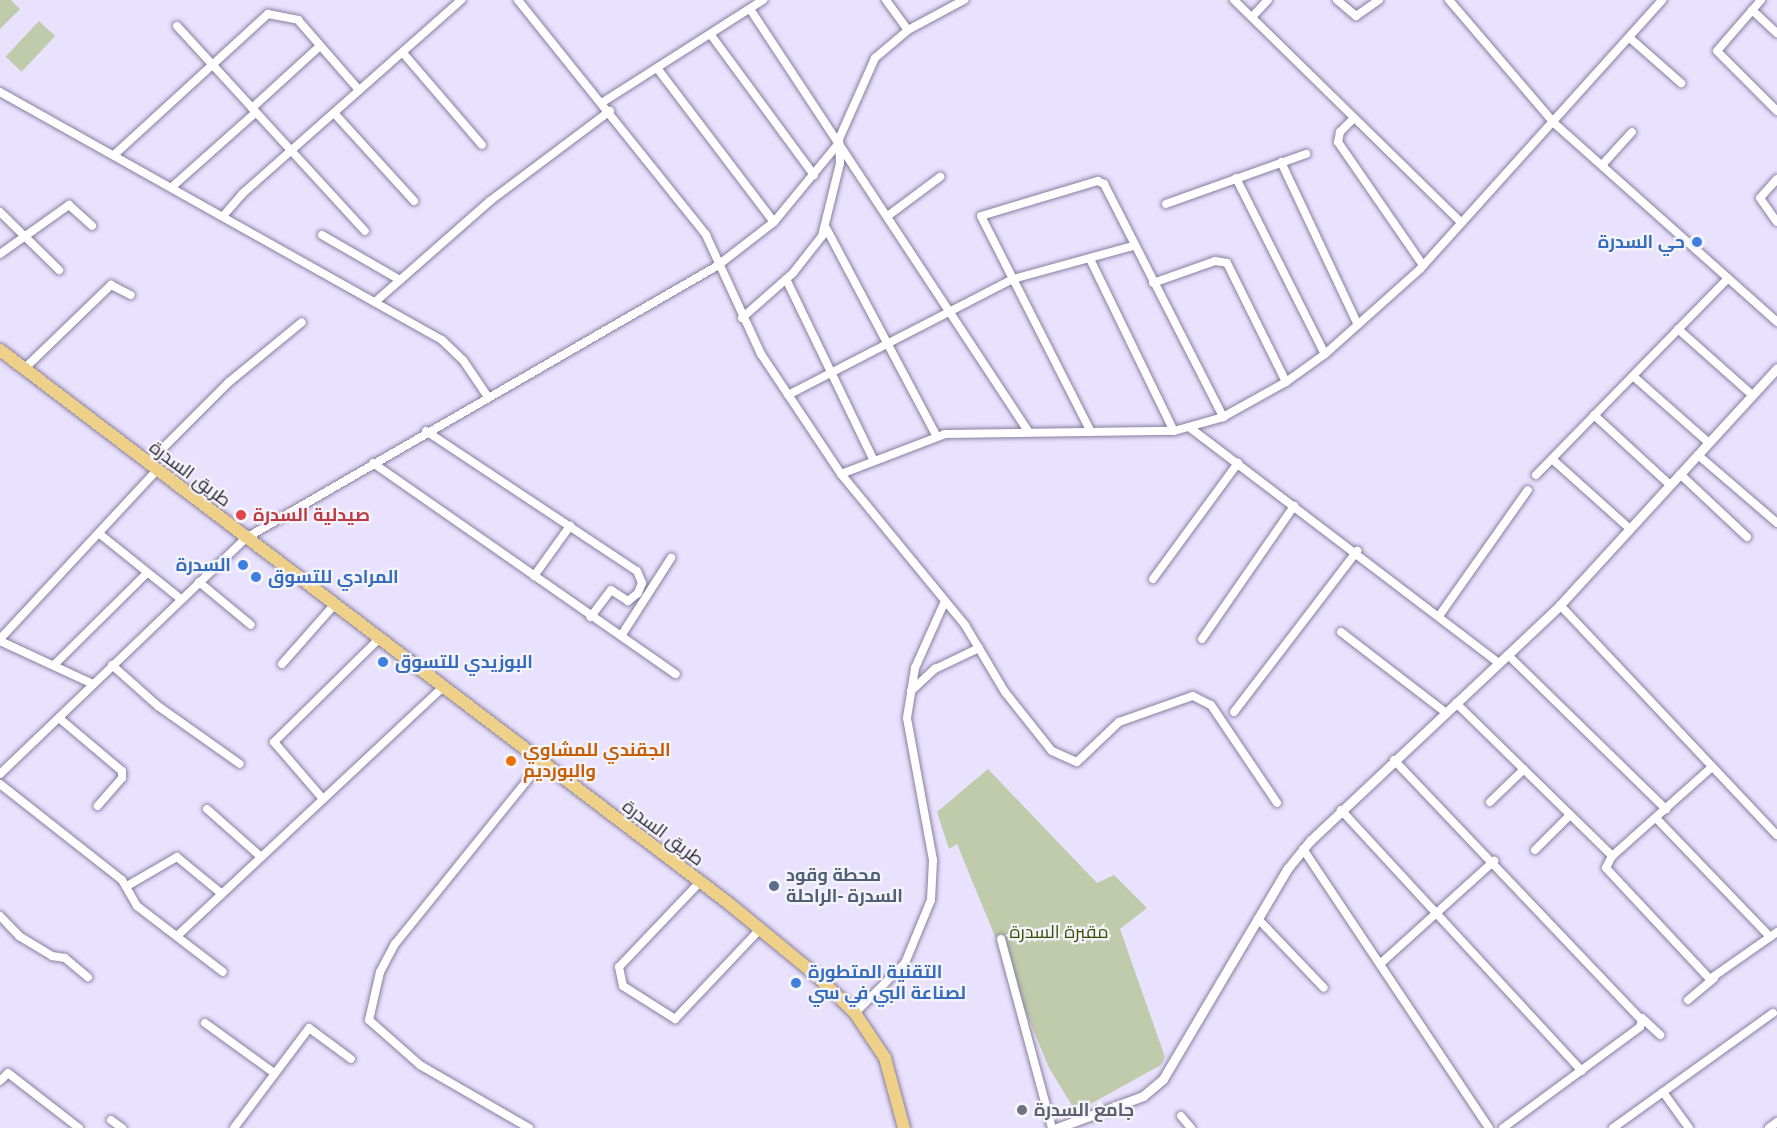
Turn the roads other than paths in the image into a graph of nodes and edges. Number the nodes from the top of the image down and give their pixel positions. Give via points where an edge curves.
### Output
1 (461, 0) edge
2 (518, 0) edge
3 (763, 0) edge
4 (886, 0) edge
5 (964, 0) edge
6 (1234, 0) edge
7 (1268, 0) edge
8 (1337, 0) edge
9 (1379, 0) edge
10 (1449, 0) edge
11 (1662, 0) edge
12 (1761, 0) edge
13 (750, 9) junction
14 (1752, 10) junction
15 (1252, 18) junction
16 (177, 26) dead end
17 (908, 30) junction
18 (1777, 33) edge
19 (711, 35) junction
20 (1631, 39) junction
21 (320, 46) junction
22 (403, 53) junction
23 (212, 64) junction
24 (657, 68) junction
25 (1681, 83) dead end
26 (359, 90) junction
27 (0, 92) edge
28 (603, 102) junction
29 (254, 110) junction
30 (610, 111) junction
31 (1777, 111) edge
32 (334, 114) junction
33 (1354, 118) junction
34 (1554, 123) junction
35 (1632, 132) dead end
36 (838, 141) junction
37 (482, 145) dead end
38 (291, 152) junction
39 (1306, 154) dead end
40 (114, 155) junction
41 (1281, 162) junction
42 (1603, 164) junction
43 (814, 175) junction
44 (940, 177) dead end
45 (1236, 178) junction
46 (1777, 179) edge
47 (173, 186) junction
48 (414, 201) dead end
49 (1166, 204) dead end
50 (0, 212) edge
51 (224, 215) junction
52 (889, 215) junction
53 (774, 222) junction
54 (1461, 222) junction
55 (1777, 222) edge
56 (92, 226) dead end
57 (826, 228) junction
58 (365, 231) dead end
59 (322, 235) dead end
60 (24, 237) junction
61 (1133, 246) junction
62 (0, 254) edge
63 (1090, 260) junction
64 (1423, 265) junction
65 (717, 266) junction
66 (59, 270) dead end
67 (1728, 278) junction
68 (400, 279) junction
69 (786, 279) junction
70 (1012, 279) junction
71 (1153, 283) junction
72 (131, 295) dead end
73 (375, 302) junction
74 (950, 312) junction
75 (742, 318) junction
76 (302, 322) dead end
77 (1777, 322) edge
78 (1357, 323) junction
79 (1678, 329) junction
80 (888, 342) junction
81 (1, 352) edge
82 (1324, 354) junction
83 (25, 368) junction
84 (1777, 368) edge
85 (831, 373) junction
86 (1633, 376) junction
87 (1286, 382) junction
88 (788, 395) junction
89 (1752, 396) junction
90 (488, 397) junction
91 (1594, 415) junction
92 (1223, 417) junction
93 (1189, 428) junction
94 (426, 431) junction
95 (1028, 431) junction
96 (1174, 431) junction
97 (1090, 432) junction
98 (936, 435) junction
99 (1709, 443) junction
100 (1698, 455) junction
101 (873, 459) junction
102 (1552, 459) junction
103 (373, 463) junction
104 (1238, 464) junction
105 (151, 467) junction
106 (841, 474) junction
107 (1680, 474) junction
108 (1536, 475) dead end
109 (1670, 485) junction
110 (1528, 490) dead end
111 (1294, 506) junction
112 (1777, 523) edge
113 (570, 526) junction
114 (1630, 529) junction
115 (101, 535) junction
116 (1747, 537) dead end
117 (246, 538) junction
118 (1357, 551) junction
119 (671, 558) dead end
120 (147, 573) junction
121 (534, 576) junction
122 (1153, 579) dead end
123 (199, 582) junction
124 (181, 599) junction
125 (945, 601) junction
126 (334, 605) junction
127 (1560, 605) junction
128 (1439, 616) junction
129 (591, 617) junction
130 (251, 625) dead end
131 (1341, 632) dead end
132 (621, 636) junction
133 (380, 638) junction
134 (1202, 639) dead end
135 (0, 640) edge
136 (980, 648) junction
137 (1508, 655) junction
138 (1499, 663) junction
139 (55, 664) junction
140 (282, 664) dead end
141 (112, 666) junction
142 (676, 674) dead end
143 (93, 684) junction
144 (444, 686) junction
145 (910, 692) junction
146 (1456, 703) junction
147 (1234, 712) dead end
148 (1446, 713) junction
149 (59, 718) junction
150 (1394, 760) junction
151 (541, 763) junction
152 (240, 764) dead end
153 (1712, 767) junction
154 (1524, 769) junction
155 (0, 774) edge
156 (0, 784) edge
157 (323, 799) junction
158 (1277, 802) dead end
159 (1490, 802) dead end
160 (98, 806) dead end
161 (207, 809) dead end
162 (1666, 809) junction
163 (1341, 810) junction
164 (1570, 815) junction
165 (1656, 818) junction
166 (1777, 836) edge
167 (1303, 849) junction
168 (1535, 850) dead end
169 (1612, 856) junction
170 (261, 857) junction
171 (1494, 861) junction
172 (699, 882) junction
173 (127, 886) junction
174 (222, 894) junction
175 (1435, 912) junction
176 (0, 916) edge
177 (1258, 919) junction
178 (761, 928) junction
179 (1774, 934) edge
180 (177, 936) junction
181 (1001, 939) dead end
182 (1380, 964) junction
183 (223, 972) dead end
184 (88, 977) dead end
185 (1715, 977) junction
186 (1324, 988) dead end
187 (1688, 1000) dead end
188 (855, 1013) junction
189 (1773, 1014) dead end
190 (1641, 1017) junction
191 (205, 1023) dead end
192 (1660, 1035) dead end
193 (351, 1059) dead end
194 (1582, 1071) junction
195 (273, 1072) junction
196 (0, 1081) edge
197 (1663, 1092) junction
198 (1180, 1116) dead end
199 (111, 1120) dead end
200 (1777, 1122) edge
201 (79, 1128) edge
202 (122, 1128) edge
203 (234, 1128) edge
204 (529, 1128) edge
205 (903, 1128) edge
206 (1055, 1128) edge
207 (1190, 1128) edge
208 (1489, 1128) edge
209 (1503, 1128) edge
210 (1613, 1128) edge
211 (1689, 1128) edge
212 (1769, 1128) edge

1 - 22 street
2 - 28 street
3 - 13 street
4 - 17 street
5 - 17 street
6 - 15 street
7 - 15 street
8 - 9 street via 1356,16
10 - 34 street
11 - 20 street
12 - 14 street
13 - 19 street
13 - 36 street
14 - 18 street
14 - 31 street via 1717,51
15 - 33 street
16 - 23 street
17 - 36 street via 880,52 863,76
19 - 24 street
19 - 43 street
20 - 25 street
20 - 34 street
21 - 23 street via 298,20 268,14
21 - 26 street
21 - 29 street
22 - 26 street
22 - 37 street
23 - 29 street
23 - 40 street
24 - 28 street
24 - 53 street
26 - 32 street
27 - 40 street
28 - 30 street
29 - 38 street
29 - 47 street
30 - 65 street via 706,235 715,249
30 - 68 street via 490,201
32 - 38 street
32 - 48 street
33 - 54 street
33 - 64 street via 1340,132 1338,142
34 - 42 street
34 - 54 street
35 - 42 street
36 - 43 street
36 - 52 street
36 - 57 street via 840,163
38 - 51 street
38 - 58 street
39 - 41 street
40 - 47 street
41 - 45 street
41 - 78 street
42 - 67 street
43 - 53 street
44 - 52 street
45 - 49 street
45 - 82 street
46 - 55 street via 1760,198
47 - 51 street
50 - 60 street
51 - 73 street
52 - 74 street
53 - 65 street
54 - 64 street
56 - 60 street via 69,205
57 - 69 street
57 - 80 street
59 - 68 street
60 - 62 street
60 - 66 street
61 - 63 street
61 - 70 street via 1104,184 1098,181 982,214 983,224
61 - 71 street
63 - 70 street
63 - 96 street
64 - 78 street
65 - 75 street
65 - 90 street
67 - 77 street
67 - 79 street
68 - 73 street
69 - 75 street
69 - 85 street
70 - 74 street
70 - 97 street
71 - 87 street via 1215,261 1227,263
71 - 92 street
72 - 83 street via 111,285
73 - 90 street via 453,349
74 - 80 street
74 - 95 street
75 - 88 street
76 - 105 street via 230,382
78 - 82 street
79 - 86 street
79 - 89 street
80 - 85 street
80 - 98 street
81 - 83 main road, طريق السدرة
82 - 87 street
83 - 105 main road, طريق السدرة
84 - 89 street
85 - 88 street
85 - 101 street
86 - 91 street
86 - 99 street
87 - 92 street
88 - 106 street
89 - 99 street
90 - 94 street
91 - 102 street
91 - 109 street
92 - 93 street
93 - 96 street
93 - 104 street
94 - 103 street
94 - 113 street
95 - 97 street
95 - 98 street
96 - 97 street
98 - 101 street
99 - 100 street
100 - 107 street
100 - 112 street
101 - 106 street
102 - 108 street
102 - 114 street
103 - 117 street
103 - 121 street
104 - 111 street
104 - 122 street
105 - 115 street
105 - 117 main road, طريق السدرة
106 - 125 street
107 - 109 street
107 - 116 street
109 - 114 street
110 - 128 street
111 - 118 street
111 - 134 street
113 - 121 street
113 - 129 street via 638,571 642,579 642,587 628,601 611,590
114 - 127 street
115 - 120 street
115 - 135 street
117 - 123 street
117 - 126 main road, طريق السدرة
118 - 128 street
118 - 147 street
119 - 132 street
120 - 124 street
120 - 139 street
121 - 129 street
123 - 124 street
123 - 130 street
124 - 141 street
125 - 136 street
125 - 145 street via 927,636
126 - 133 main road, طريق السدرة
126 - 140 street
127 - 137 street
127 - 153 street
128 - 138 street
129 - 132 street
131 - 148 street
132 - 142 street
133 - 144 main road, طريق السدرة
133 - 157 street via 275,740 276,748
135 - 139 street
136 - 145 street via 935,669
136 - 158 street via 1037,737 1062,759 1082,760 1119,722 1175,698 1193,696 1211,705
137 - 138 street
137 - 162 street
138 - 146 street
139 - 143 street
141 - 143 street
141 - 152 street via 158,706
143 - 149 street
144 - 151 main road, طريق السدرة
144 - 157 street
145 - 188 street via 908,741 934,881 918,940 905,963
146 - 148 street
146 - 154 street
148 - 150 street
149 - 155 street
149 - 160 street via 122,771 122,778
150 - 163 street
150 - 171 street
151 - 172 main road, طريق السدرة
151 - 204 street via 395,944 380,972 369,1020 420,1065
153 - 162 street
153 - 166 street
154 - 159 street
154 - 164 street
156 - 173 street
157 - 170 street
161 - 170 street
162 - 165 street
163 - 167 street
163 - 175 street
164 - 168 street
164 - 169 street
165 - 169 street
165 - 179 street
167 - 177 street
167 - 182 street
169 - 185 street via 1606,865 1611,875 1706,976
170 - 174 street
171 - 175 street
171 - 190 street
172 - 178 main road, طريق السدرة
172 - 178 street via 619,968 622,986 675,1019
173 - 174 street via 177,856
173 - 180 street via 137,906
174 - 180 street
175 - 182 street
175 - 194 street
176 - 184 street via 19,936 52,956 66,958
177 - 186 street
177 - 206 street via 1163,1080 1143,1096
178 - 188 main road, طريق السدرة
179 - 185 street
180 - 183 street
181 - 206 street
182 - 208 street
185 - 187 street
188 - 205 main road, طريق السدرة via 885,1058
189 - 197 street
190 - 192 street
190 - 194 street via 1642,1025
191 - 195 street
193 - 195 street via 311,1027
194 - 209 street
195 - 203 street
196 - 201 street via 8,1073
197 - 210 street
197 - 211 street
198 - 207 street
199 - 202 street
200 - 212 street

